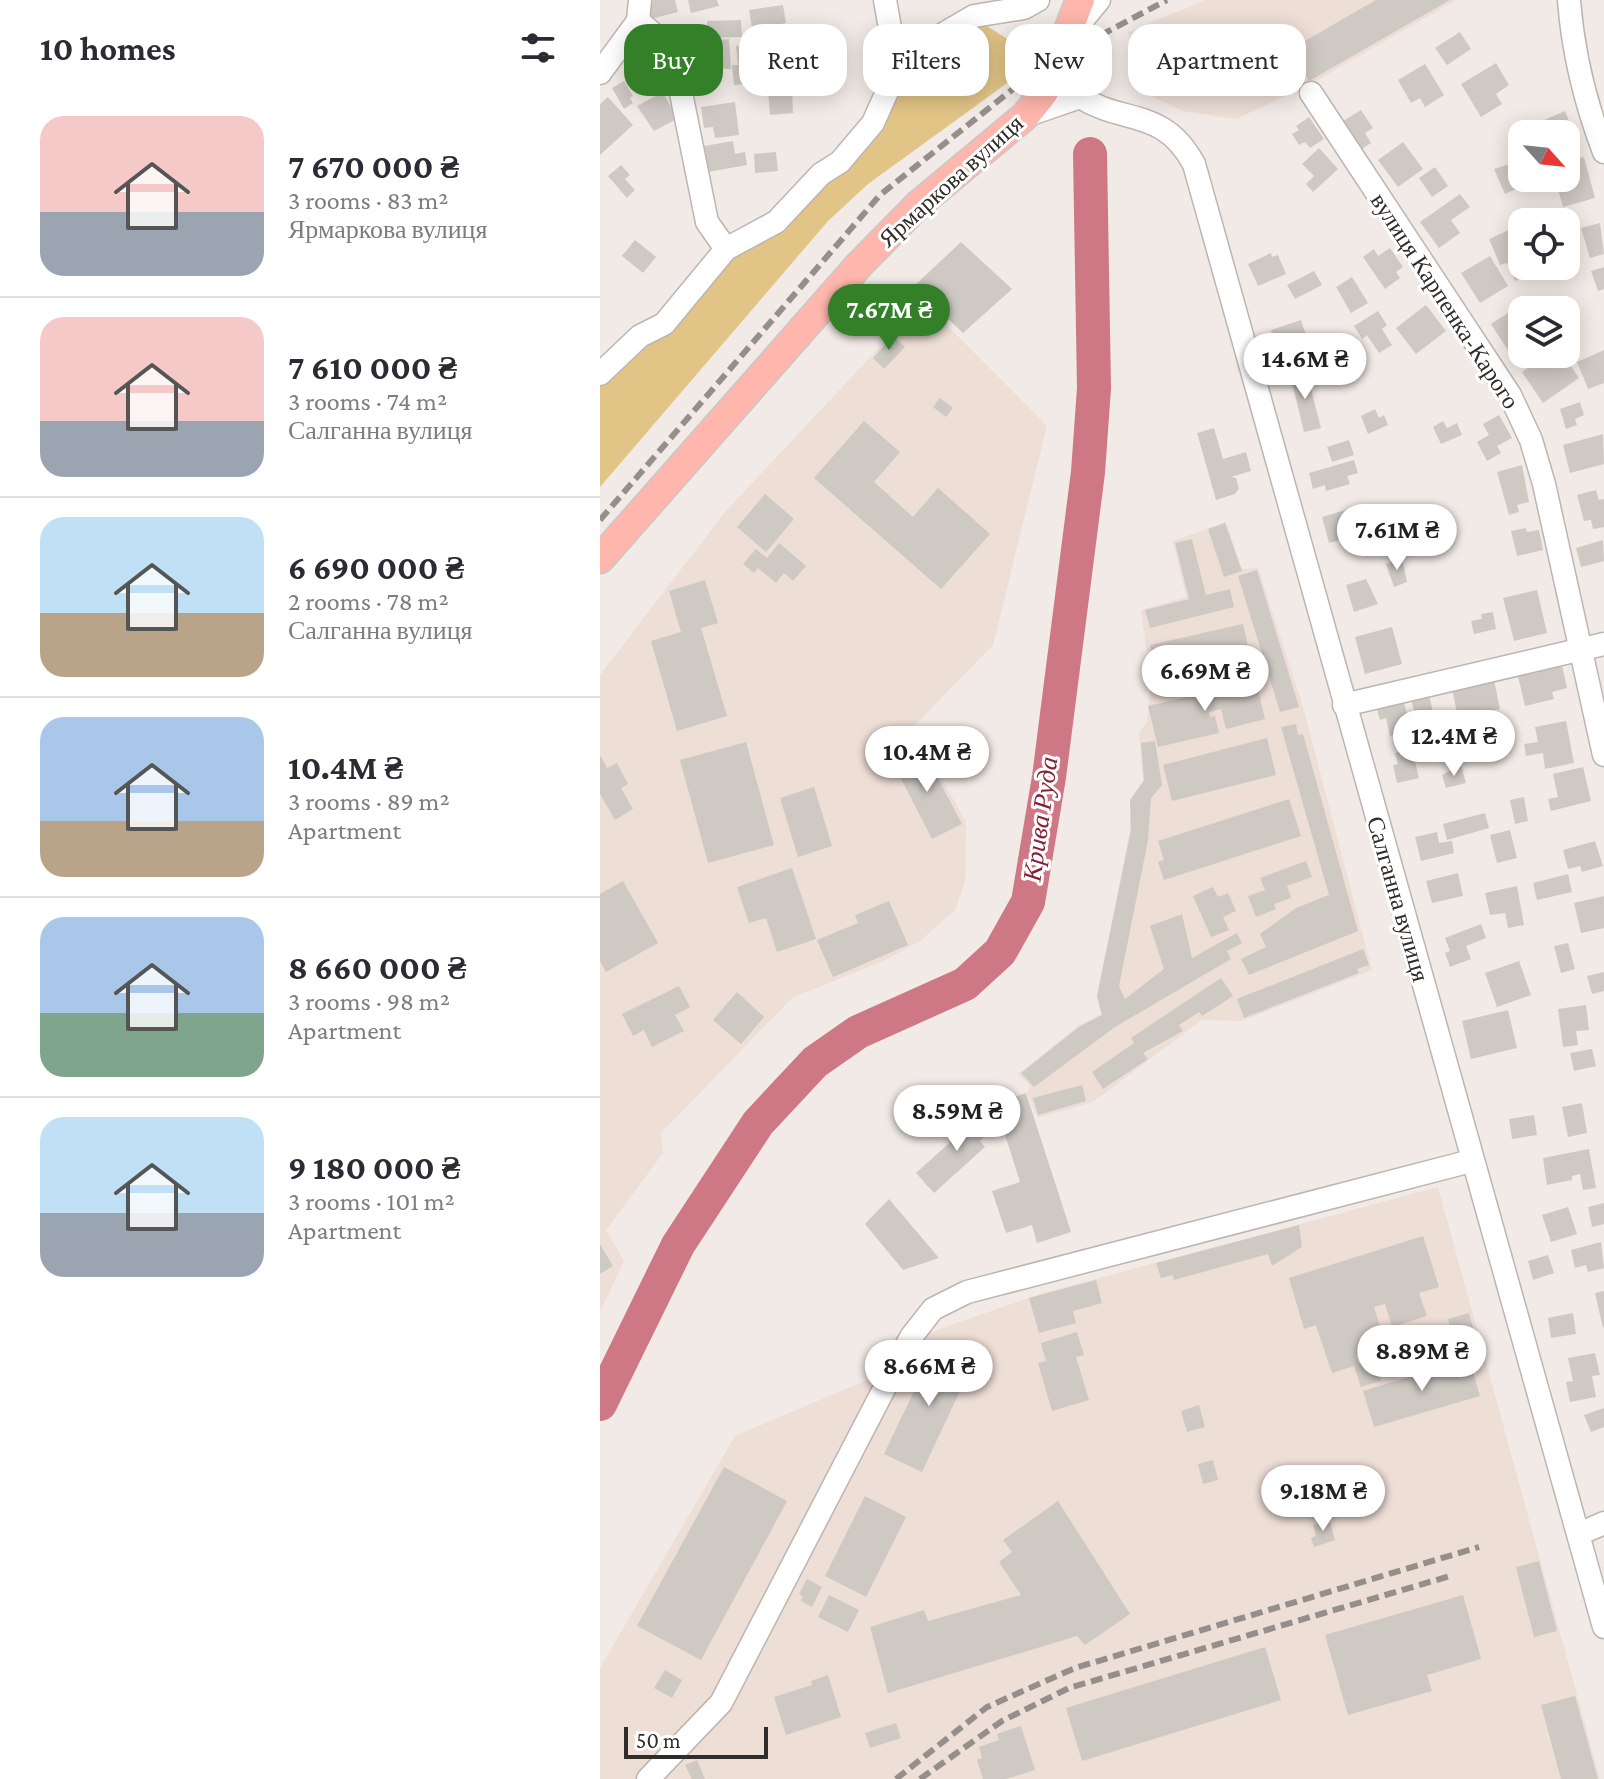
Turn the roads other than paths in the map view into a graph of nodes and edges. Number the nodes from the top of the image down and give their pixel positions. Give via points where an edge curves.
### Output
1 (885, 0) edge
2 (1038, 0) edge
3 (1080, 0) edge
4 (1099, 0) edge
5 (1569, 0) edge
6 (992, 6) edge
7 (639, 10) edge
8 (889, 24) edge
9 (960, 24) edge
10 (1070, 24) edge
11 (1081, 24) edge
12 (600, 73) edge
13 (1311, 93) dead end
14 (885, 96) edge
15 (1041, 96) edge
16 (1080, 97) joint
17 (1025, 116) junction
18 (1604, 152) edge
19 (726, 249) junction
20 (600, 374) edge
21 (600, 559) edge
22 (1604, 644) edge
23 (1578, 651) junction
24 (1344, 705) junction
25 (1604, 755) edge
26 (1471, 1161) junction
27 (1604, 1523) edge
28 (1579, 1534) junction
29 (1604, 1627) edge
30 (648, 1779) edge

1 - 8 street
2 - 6 street via 1024,8
3 - 10 main road, Ярмаркова вулиця
4 - 11 street
5 - 18 street via 1585,102
6 - 9 street
7 - 12 street
7 - 19 street via 667,52 680,88 707,222
13 - 23 street, вулиця Карпенка-Карого via 1515,406 1544,484
14 - 19 street via 873,123 840,162 821,174 776,222
15 - 17 main road, Ярмаркова вулиця
16 - 17 street
16 - 24 street, Салганна вулиця via 1158,126 1184,145 1194,164
17 - 21 main road, Ярмаркова вулиця via 918,205 859,265
19 - 20 street via 664,324 640,336
22 - 23 street
23 - 24 street
23 - 25 street, вулиця Карпенка-Карого
24 - 26 street, Салганна вулиця
26 - 28 street, Салганна вулиця
26 - 30 street via 967,1292 933,1309 911,1337 721,1703
27 - 28 street
28 - 29 street, Салганна вулиця

